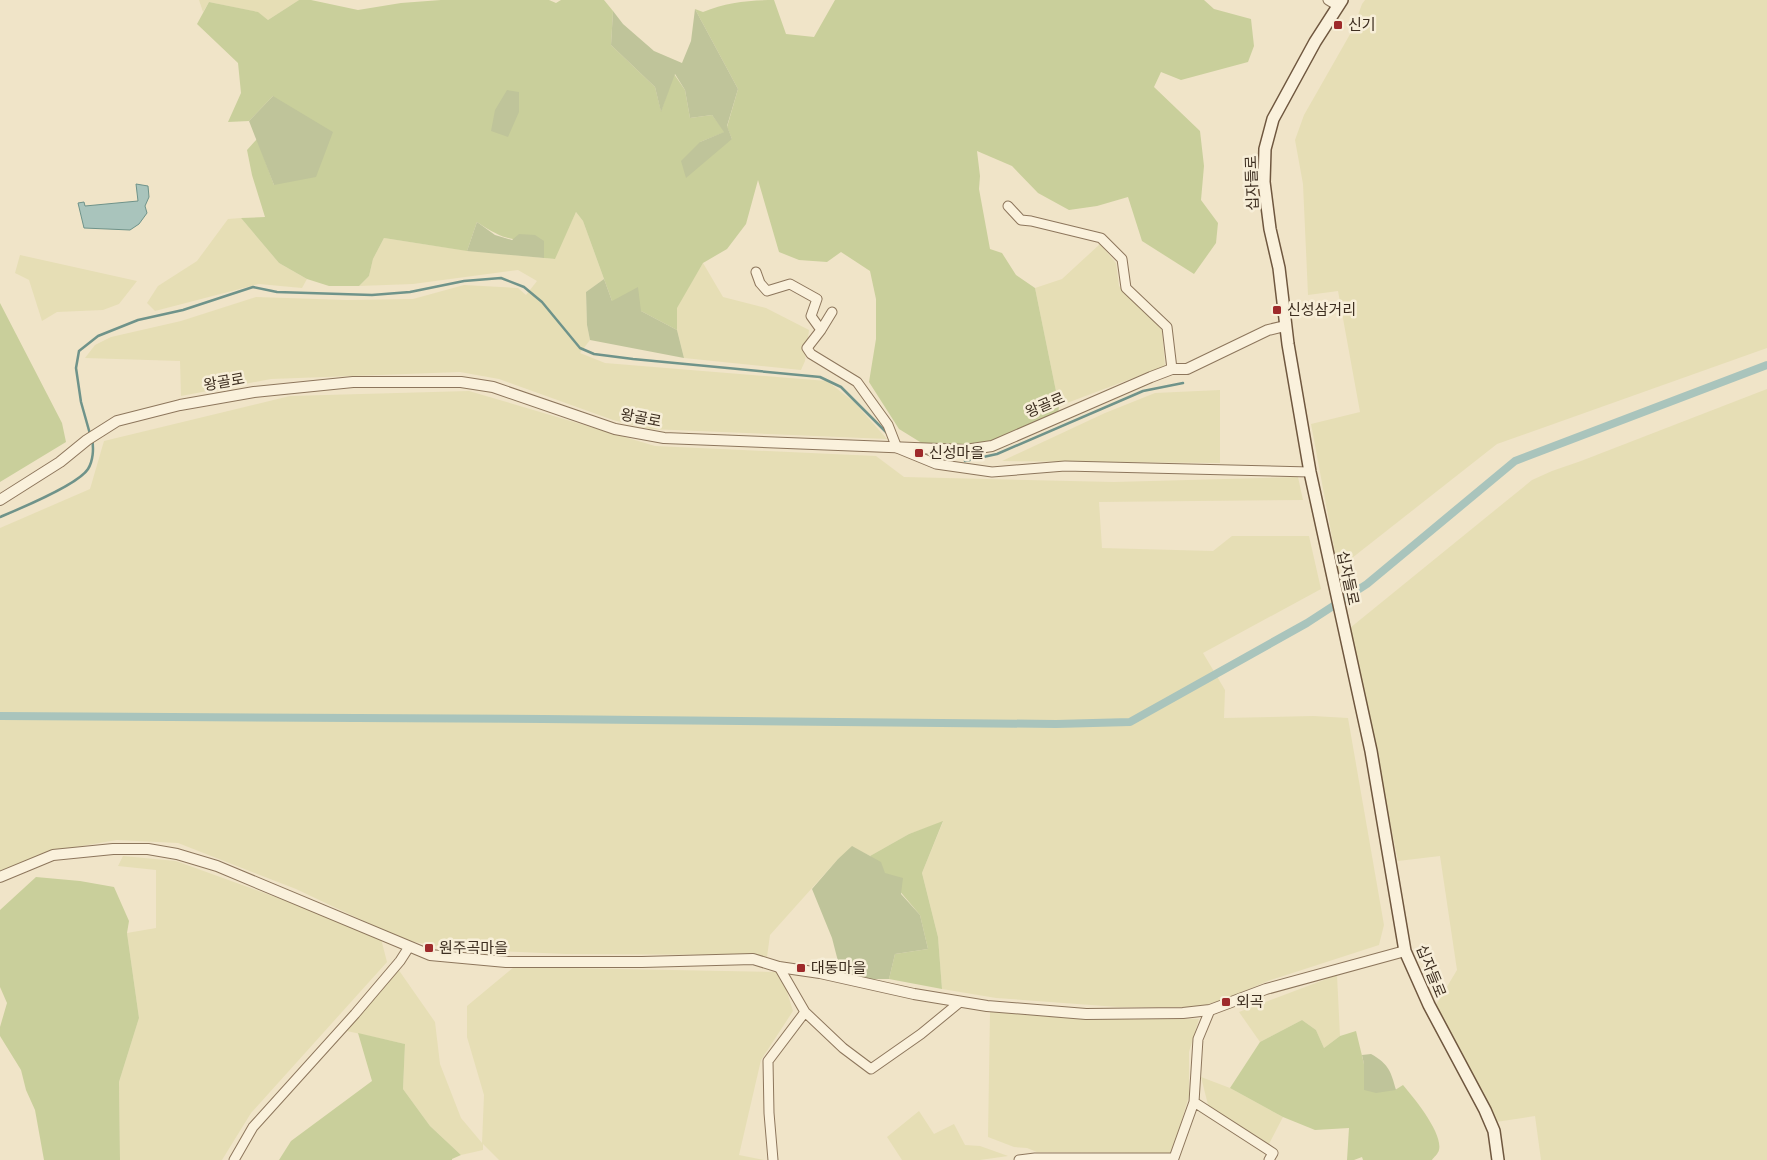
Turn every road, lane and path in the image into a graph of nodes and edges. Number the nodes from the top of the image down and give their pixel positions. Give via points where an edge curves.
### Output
1 (1336, 2) edge
2 (1008, 206) dead end
3 (756, 272) dead end
4 (832, 312) dead end
5 (1285, 326) junction
6 (821, 330) junction
7 (1172, 369) junction
8 (897, 448) junction
9 (1310, 472) junction
10 (0, 500) edge
11 (0, 877) edge
12 (409, 947) junction
13 (1406, 951) junction
14 (779, 967) junction
15 (960, 1002) junction
16 (1210, 1010) junction
17 (805, 1012) junction
18 (1194, 1102) junction
19 (1176, 1159) edge
20 (234, 1160) edge
21 (774, 1160) edge
22 (1019, 1160) edge
23 (1269, 1160) edge
24 (1498, 1160) edge

1 - 5 main road, 십자들로 via 1273,119 1265,149 1264,182 1284,301
2 - 7 street via 1021,220 1101,238 1122,259 1126,288 1167,327
3 - 6 street via 767,291 790,284 818,299 812,316
4 - 6 street
5 - 7 street, 왕골로 via 1268,330 1187,369
5 - 9 main road, 십자들로
6 - 8 street via 807,348 811,354 857,382 888,425
7 - 8 street, 왕골로 via 992,446 965,450
8 - 9 street via 936,464 992,472 1065,466
8 - 10 street, 왕골로 via 664,438 615,429 493,387 461,382 353,382 254,392 180,405 117,421
9 - 13 main road, 십자들로 via 1371,751
11 - 12 street via 53,855 148,849 217,866
12 - 14 street via 430,955 480,961 753,959
12 - 20 street via 355,1014 253,1127
13 - 16 street via 1266,990
13 - 24 main road, 십자들로 via 1429,1004 1494,1130
14 - 15 street
14 - 17 street
15 - 16 street via 1086,1014
15 - 17 street via 871,1069
16 - 18 street via 1198,1039
17 - 21 street via 768,1061
18 - 19 street
18 - 23 street via 1273,1153
19 - 22 street

